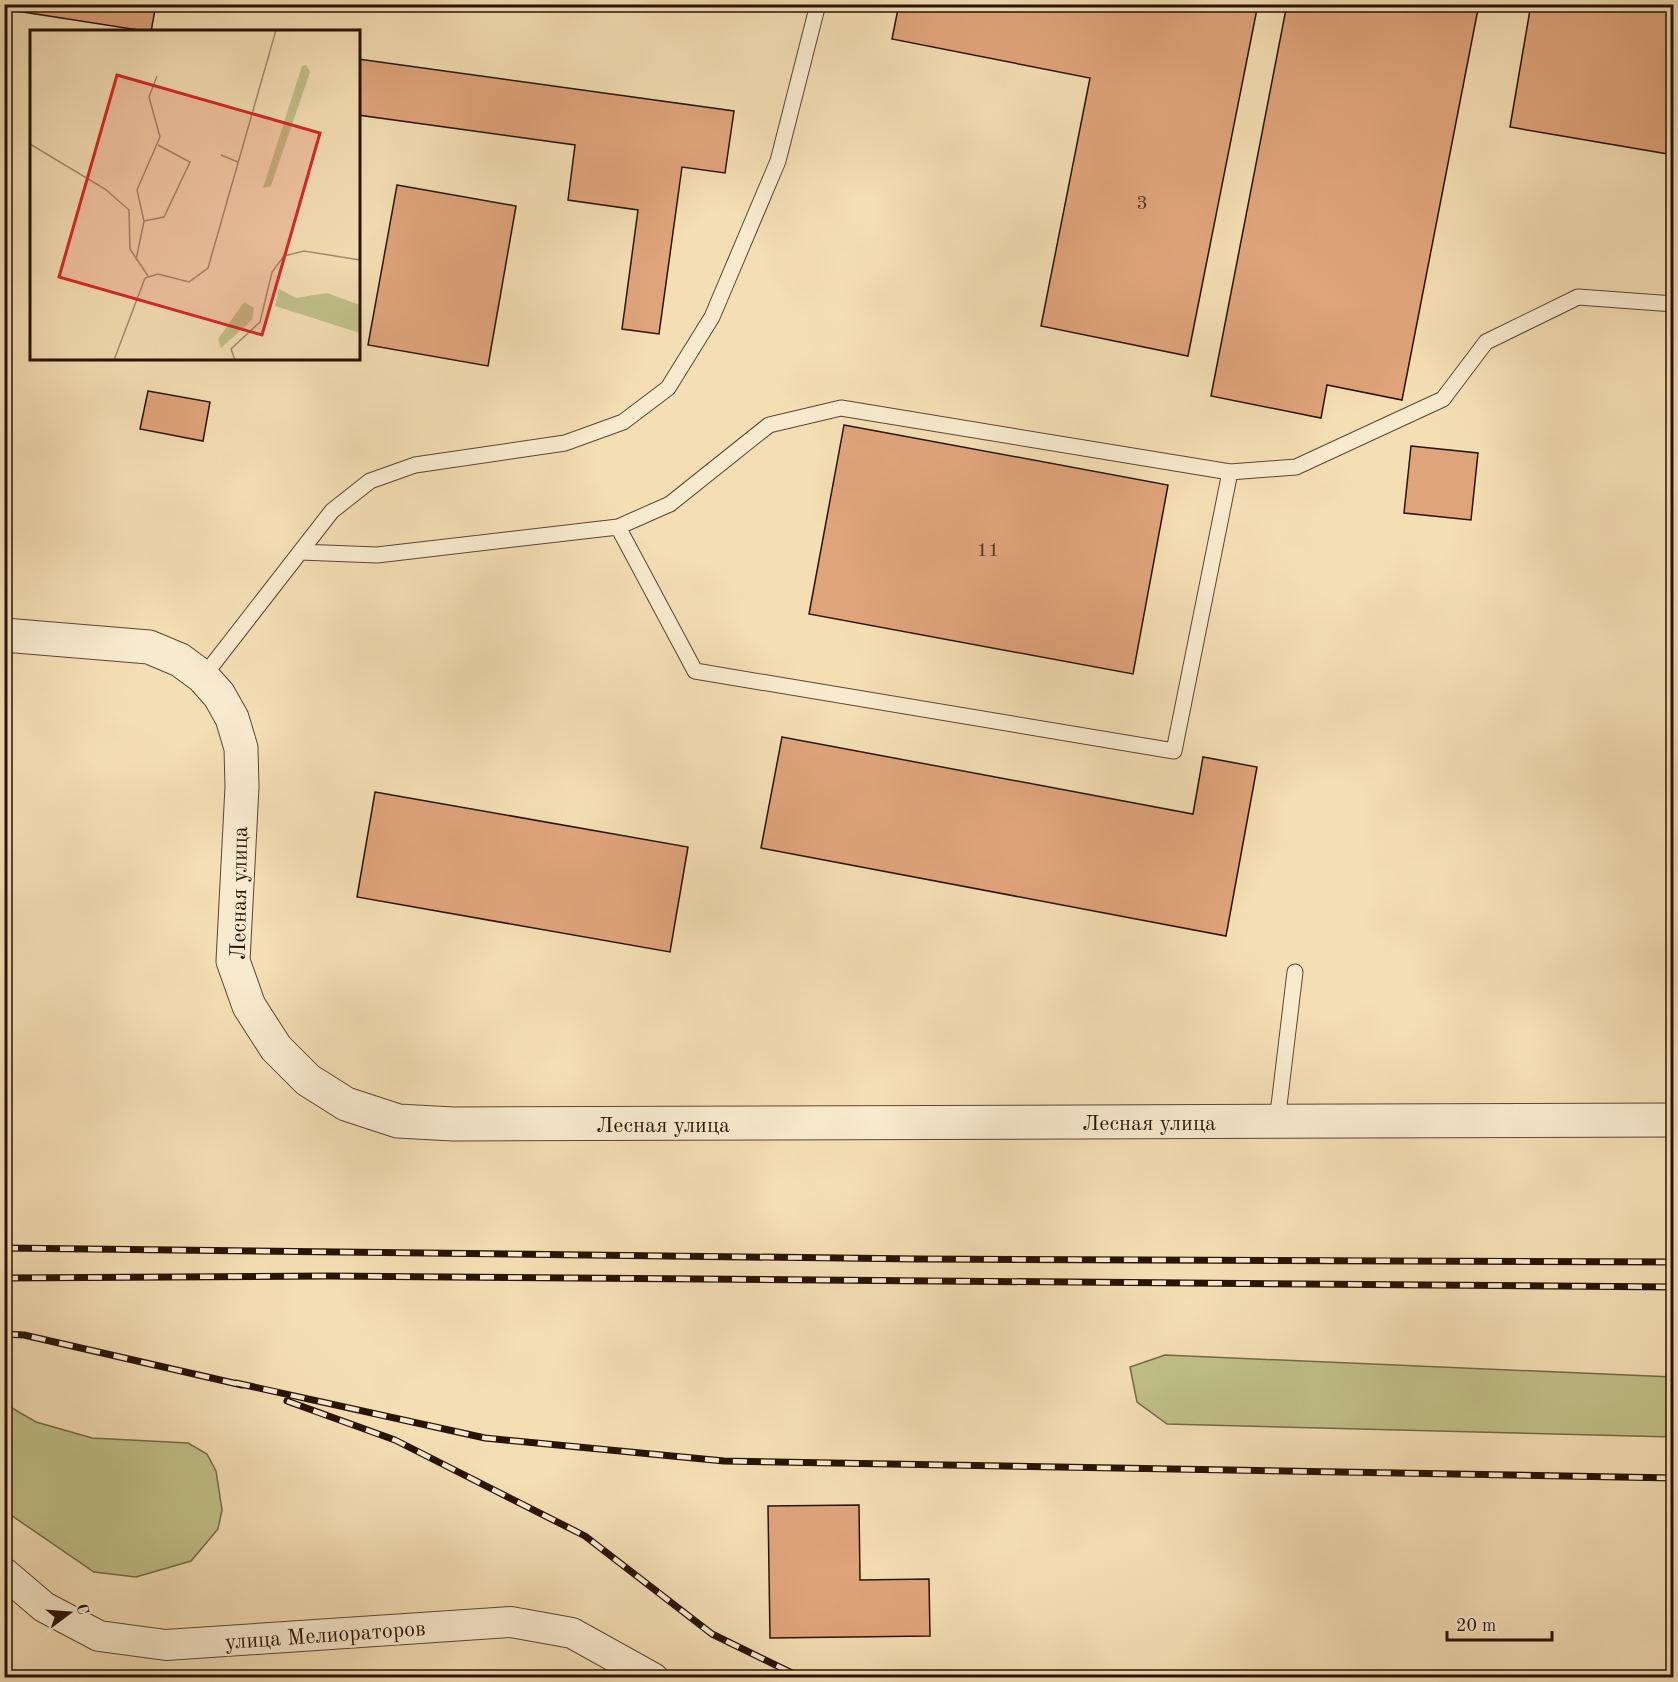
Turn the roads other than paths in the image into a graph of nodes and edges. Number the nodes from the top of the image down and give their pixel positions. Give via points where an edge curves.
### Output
1 (818, 4) edge
2 (1674, 304) edge
3 (1230, 472) junction
4 (618, 527) junction
5 (300, 552) junction
6 (4, 635) edge
7 (203, 677) junction
8 (1295, 972) dead end
9 (1674, 1120) edge
10 (1277, 1122) junction
11 (4, 1573) edge
12 (653, 1677) edge

1 - 5 lane via 778,160 712,317 668,388 623,422 565,442 415,465 370,481 332,511
2 - 3 lane via 1578,297 1486,342 1443,399 1296,467
3 - 4 lane via 841,408 769,425 670,504
3 - 4 lane via 1174,752 695,671
4 - 5 lane via 377,555
5 - 7 lane
6 - 7 street, Лесная улица via 149,646 180,660
7 - 10 street, Лесная улица via 232,718 242,748 233,961 249,1006 276,1048 308,1080 346,1104 398,1121 453,1124
8 - 10 lane
9 - 10 street, Лесная улица
11 - 12 street, улица Мелиораторов via 44,1607 99,1636 166,1645 511,1622 572,1633

